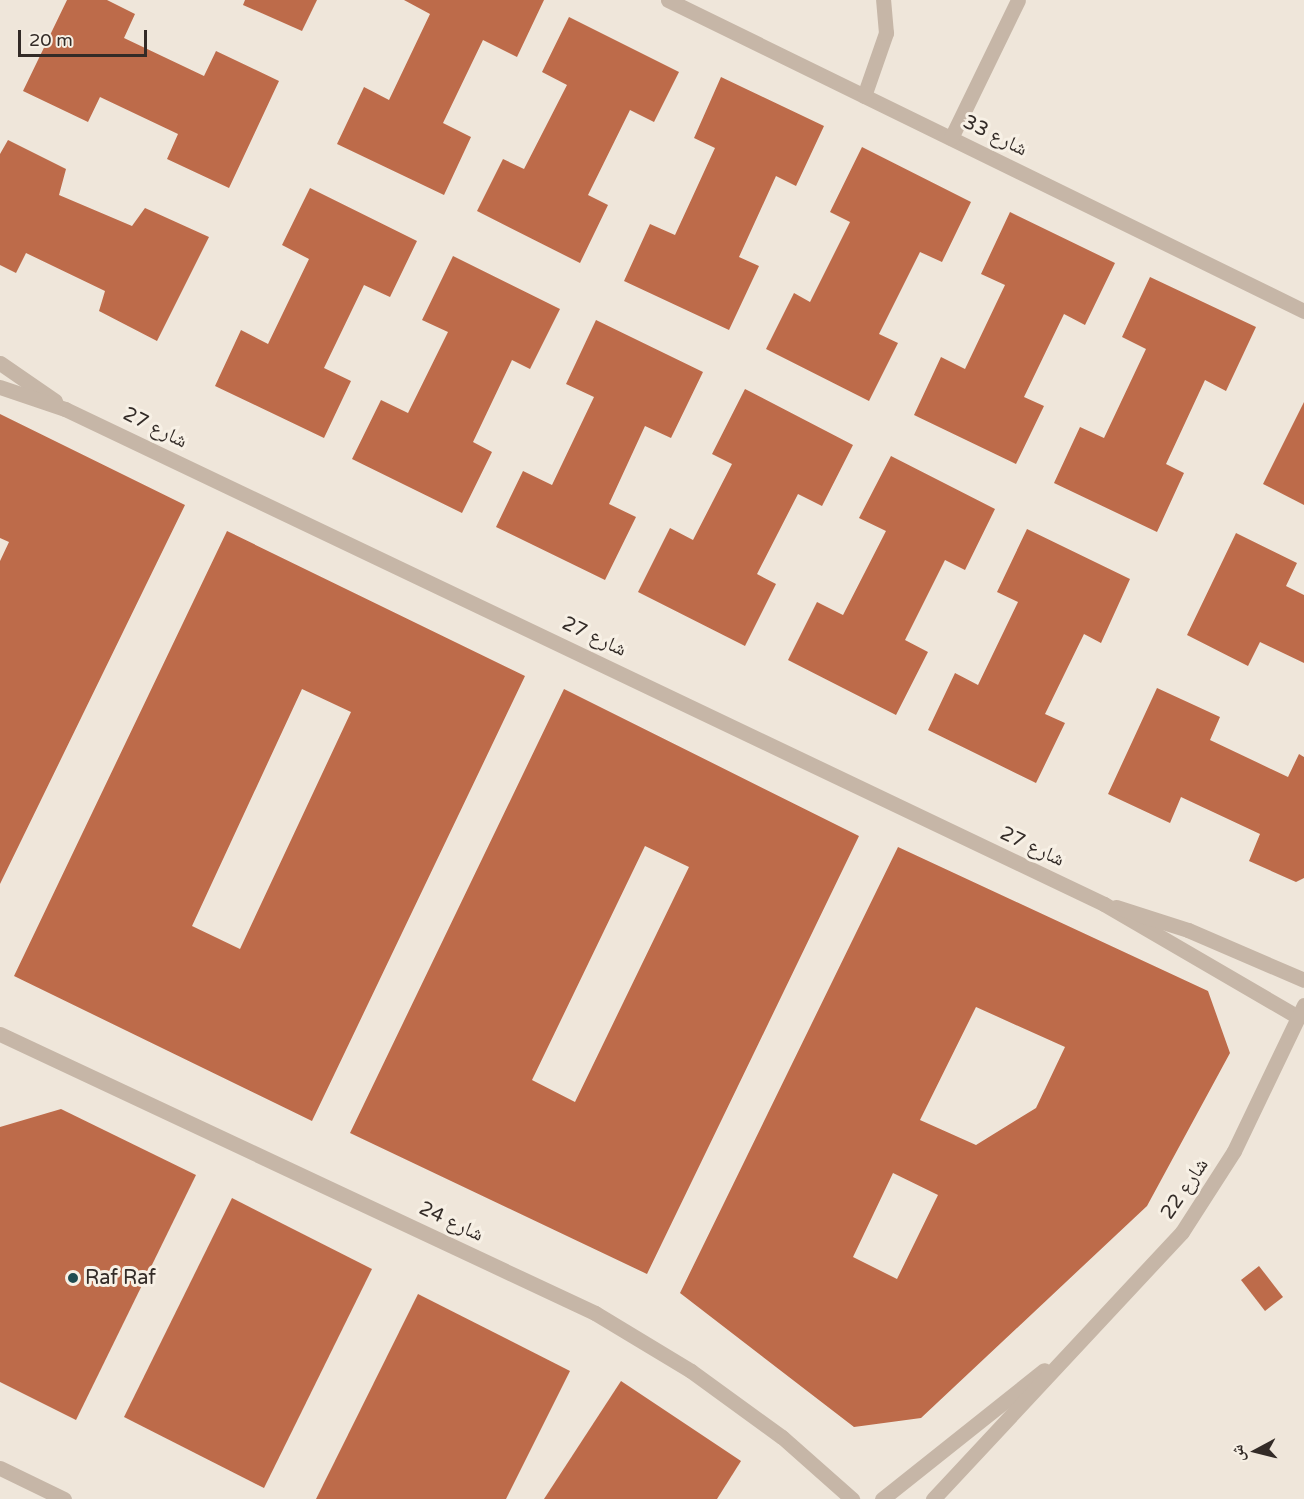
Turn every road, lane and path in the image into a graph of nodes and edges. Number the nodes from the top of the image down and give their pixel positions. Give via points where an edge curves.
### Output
1 (668, 0) edge
2 (883, 0) edge
3 (1018, 0) edge
4 (864, 96) junction
5 (951, 138) junction
6 (1304, 311) edge
7 (0, 363) edge
8 (0, 387) edge
9 (65, 409) junction
10 (1104, 904) junction
11 (1304, 980) edge
12 (1301, 1011) edge
13 (0, 1034) edge
14 (1054, 1364) junction
15 (0, 1468) edge
16 (64, 1499) edge
17 (852, 1499) edge
18 (882, 1499) edge
19 (933, 1499) edge

1 - 4 street, شارع 33
2 - 4 street via 886,33
3 - 5 street
4 - 5 street, شارع 33
5 - 6 street, شارع 33
7 - 9 street, شارع 27
8 - 9 street, شارع 27
9 - 10 street, شارع 27
10 - 11 street, شارع 27 via 1188,930
10 - 12 street, شارع 27
12 - 14 street, شارع 22 via 1206,1199 1155,1263
13 - 17 street, شارع 24 via 595,1313 710,1384 782,1437
14 - 18 street, شارع 22
14 - 19 street, شارع 22 via 999,1432
15 - 16 street

